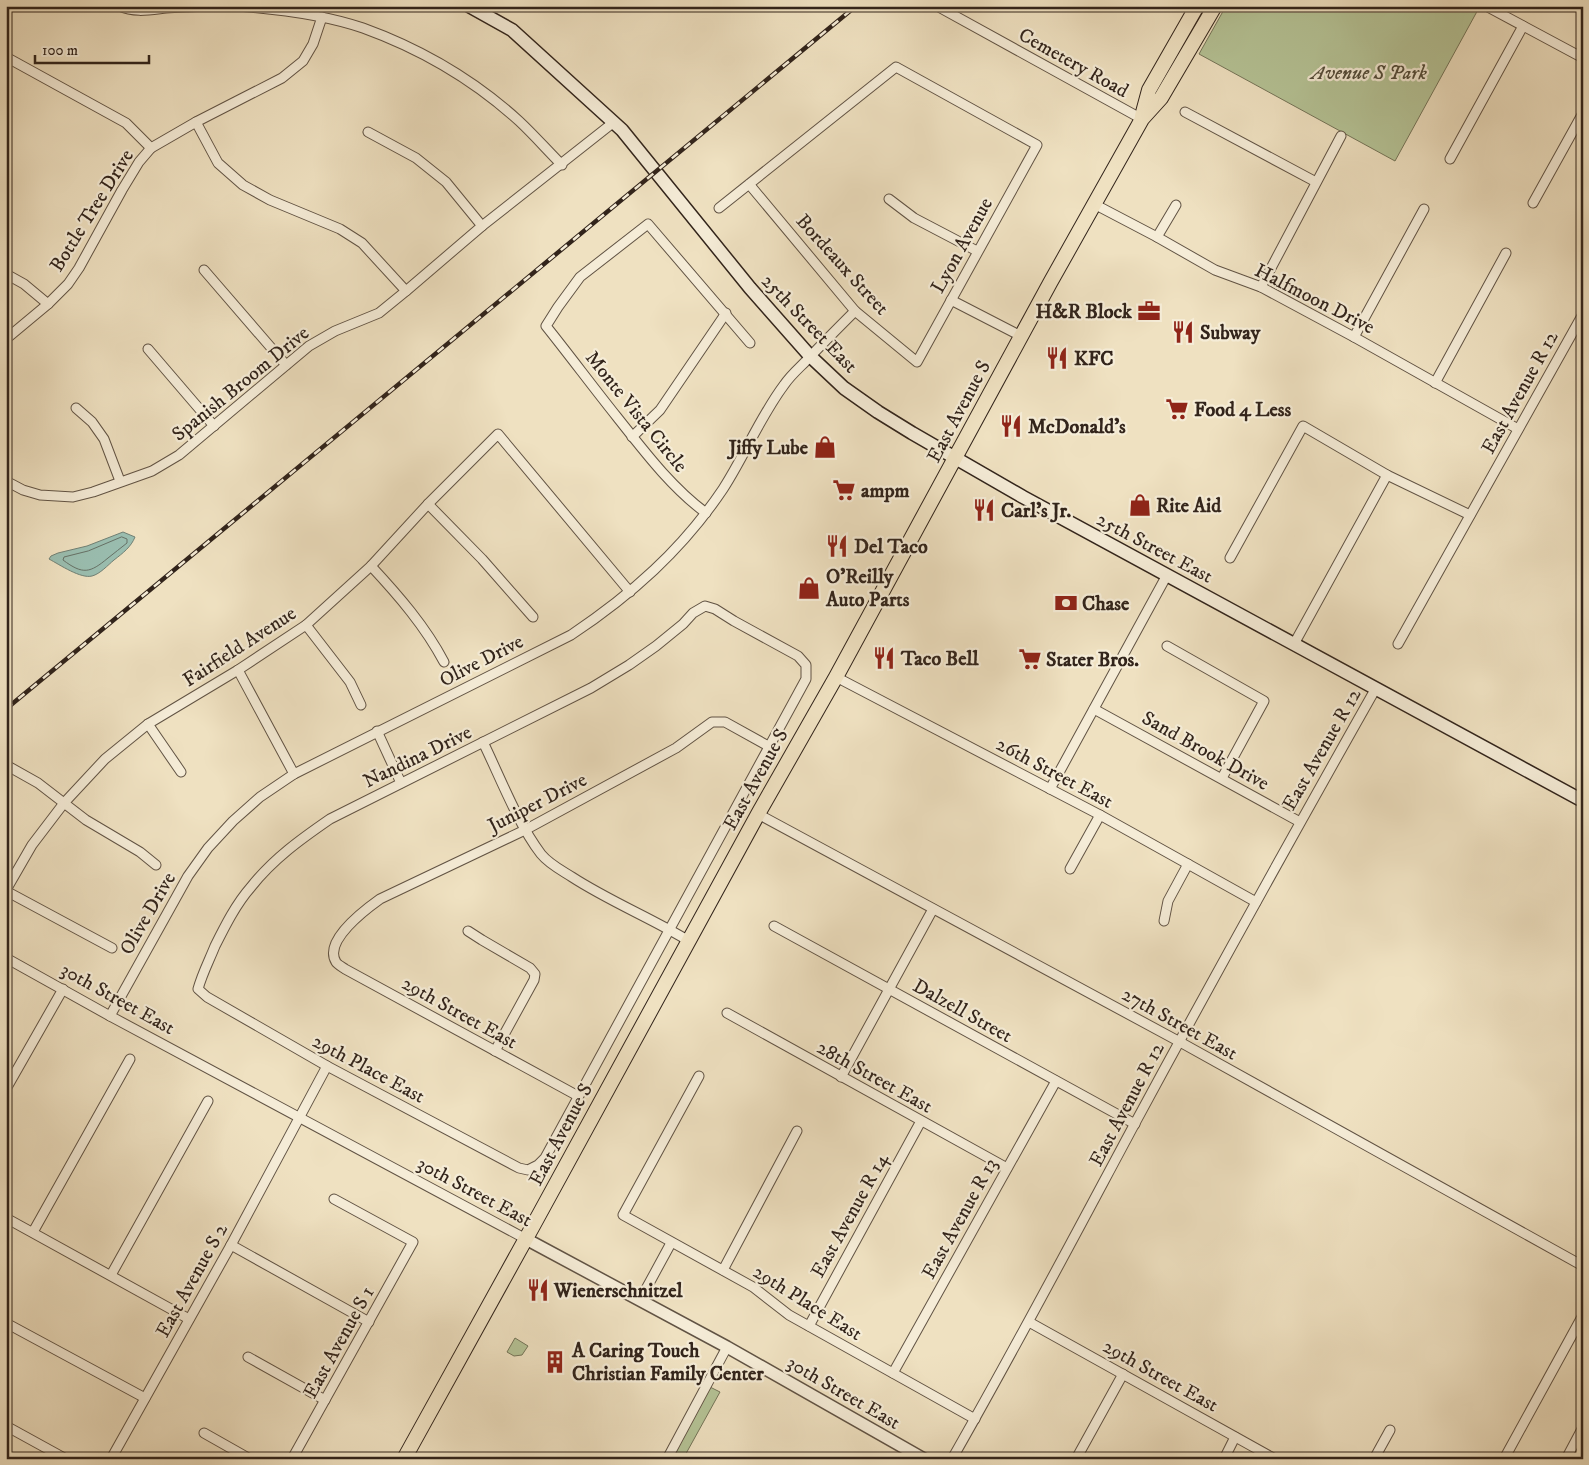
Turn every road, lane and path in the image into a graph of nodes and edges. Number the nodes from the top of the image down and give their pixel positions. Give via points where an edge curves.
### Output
1 (119, 6) edge
2 (205, 6) edge
3 (236, 6) edge
4 (469, 6) edge
5 (937, 6) edge
6 (1197, 6) edge
7 (1215, 6) edge
8 (1486, 6) edge
9 (322, 17) junction
10 (1523, 26) junction
11 (6, 57) edge
12 (1583, 58) edge
13 (1185, 112) dead end
14 (1583, 113) edge
15 (1142, 119) junction
16 (196, 122) junction
17 (614, 122) junction
18 (368, 132) dead end
19 (1341, 136) dead end
20 (151, 148) junction
21 (1450, 159) dead end
22 (562, 165) junction
23 (1316, 182) junction
24 (749, 184) junction
25 (889, 199) dead end
26 (1533, 203) dead end
27 (1094, 204) junction
28 (1176, 204) dead end
29 (719, 208) dead end
30 (1424, 209) dead end
31 (482, 226) junction
32 (1157, 237) junction
33 (977, 251) junction
34 (1506, 253) dead end
35 (204, 270) dead end
36 (6, 274) edge
37 (1261, 287) junction
38 (406, 291) junction
39 (951, 300) junction
40 (48, 304) junction
41 (855, 311) junction
42 (726, 313) junction
43 (1583, 314) edge
44 (1022, 336) junction
45 (1354, 337) junction
46 (6, 339) edge
47 (750, 343) dead end
48 (148, 349) dead end
49 (810, 356) junction
50 (917, 362) joint
51 (286, 365) junction
52 (1435, 383) junction
53 (76, 408) dead end
54 (214, 426) junction
55 (1518, 429) junction
56 (632, 437) junction
57 (956, 457) junction
58 (1387, 474) junction
59 (6, 481) edge
60 (120, 482) junction
61 (428, 504) junction
62 (706, 513) junction
63 (1470, 515) junction
64 (1230, 558) dead end
65 (371, 566) junction
66 (1167, 575) junction
67 (630, 592) junction
68 (533, 617) dead end
69 (306, 626) junction
70 (1294, 644) junction
71 (1398, 644) dead end
72 (1167, 646) dead end
73 (444, 662) dead end
74 (806, 665) joint
75 (238, 670) junction
76 (836, 677) junction
77 (1376, 688) junction
78 (361, 705) dead end
79 (1094, 709) junction
80 (148, 724) junction
81 (377, 732) junction
82 (483, 742) junction
83 (770, 746) junction
84 (6, 765) edge
85 (181, 772) dead end
86 (294, 774) junction
87 (1222, 778) junction
88 (402, 782) junction
89 (1050, 788) junction
90 (1583, 801) edge
91 (64, 803) junction
92 (758, 814) junction
93 (1100, 815) junction
94 (1300, 822) junction
95 (525, 830) junction
96 (1188, 864) junction
97 (156, 865) dead end
98 (1070, 869) dead end
99 (6, 891) edge
100 (1256, 902) junction
101 (933, 909) junction
102 (1164, 921) dead end
103 (774, 926) dead end
104 (669, 929) junction
105 (468, 930) dead end
106 (688, 941) junction
107 (112, 948) dead end
108 (333, 952) joint
109 (6, 958) edge
110 (63, 989) junction
111 (198, 989) joint
112 (889, 990) junction
113 (727, 1014) dead end
114 (110, 1016) junction
115 (1180, 1042) junction
116 (495, 1051) junction
117 (130, 1059) dead end
118 (327, 1066) junction
119 (699, 1076) dead end
120 (841, 1077) junction
121 (1056, 1081) junction
122 (6, 1089) edge
123 (578, 1096) junction
124 (208, 1101) dead end
125 (298, 1118) junction
126 (921, 1121) junction
127 (1135, 1124) junction
128 (797, 1131) dead end
129 (1007, 1168) junction
130 (528, 1170) joint
131 (334, 1200) dead end
132 (6, 1218) edge
133 (33, 1232) junction
134 (526, 1239) junction
135 (671, 1243) junction
136 (231, 1245) junction
137 (1583, 1266) edge
138 (723, 1270) junction
139 (111, 1275) junction
140 (640, 1300) junction
141 (1583, 1315) edge
142 (189, 1319) junction
143 (369, 1322) junction
144 (1029, 1322) junction
145 (6, 1323) edge
146 (809, 1326) junction
147 (728, 1347) junction
148 (248, 1357) dead end
149 (893, 1373) junction
150 (1123, 1374) junction
151 (145, 1398) junction
152 (325, 1400) junction
153 (975, 1419) junction
154 (6, 1426) edge
155 (1583, 1427) edge
156 (1390, 1430) dead end
157 (204, 1434) dead end
158 (1235, 1437) junction
159 (66, 1459) edge
160 (111, 1459) edge
161 (250, 1459) edge
162 (292, 1459) edge
163 (404, 1459) edge
164 (666, 1459) edge
165 (924, 1459) edge
166 (952, 1459) edge
167 (1076, 1459) edge
168 (1224, 1459) edge
169 (1275, 1459) edge
170 (1374, 1459) edge
171 (1504, 1459) edge
172 (1566, 1459) edge

1 - 2 street via 138,11
3 - 9 street
4 - 17 main road, 25th Street East via 512,30
5 - 15 street, Cemetery Road
6 - 15 main road, East Avenue S via 1149,90
7 - 15 main road, East Avenue S via 1160,98
8 - 10 street
9 - 16 street, Bottle Tree Drive via 303,62 282,78
9 - 22 street via 362,28 446,66 519,121
10 - 12 street
10 - 21 street
11 - 20 street via 126,123
13 - 23 street
14 - 26 street
15 - 27 main road, East Avenue S
16 - 20 street, Bottle Tree Drive
16 - 38 street via 218,162 242,185 362,242
17 - 22 street, Spanish Broom Drive
17 - 49 main road, 25th Street East
18 - 31 street via 416,158 446,182
19 - 23 street
20 - 40 street, Bottle Tree Drive via 122,190 79,268
22 - 31 street, Spanish Broom Drive
23 - 37 street
24 - 29 street
24 - 33 street, Lyon Avenue via 896,67 1037,145
24 - 41 street, Bordeaux Street
25 - 33 street via 914,218
27 - 32 street, Halfmoon Drive
27 - 44 main road, East Avenue S
28 - 32 street
30 - 45 street
31 - 38 street, Spanish Broom Drive
32 - 37 street, Halfmoon Drive via 1215,270
33 - 39 street, Lyon Avenue
34 - 52 street
35 - 51 street
36 - 40 street
37 - 45 street, Halfmoon Drive
38 - 51 street, Spanish Broom Drive via 379,313 335,331
39 - 44 street
39 - 50 street, Lyon Avenue
40 - 46 street, Bottle Tree Drive
41 - 49 street, Olive Drive
41 - 50 street, Bordeaux Street
42 - 47 street
42 - 56 street via 660,410
42 - 56 street, Monte Vista Circle via 648,224 580,277 546,326
43 - 55 street, East Avenue R 12
44 - 57 main road, East Avenue S
45 - 52 street, Halfmoon Drive
48 - 54 street
49 - 57 main road, 25th Street East via 844,388 878,412
49 - 62 street, Olive Drive via 771,403 724,488
51 - 54 street, Spanish Broom Drive
52 - 55 street, Halfmoon Drive
53 - 60 street via 104,439
54 - 60 street, Spanish Broom Drive via 179,455 152,471
55 - 63 street, East Avenue R 12
56 - 62 street, Monte Vista Circle via 687,498
57 - 66 main road, 25th Street East
57 - 76 main road, East Avenue S
58 - 63 street
58 - 64 street via 1303,426
58 - 70 street
59 - 60 street, Spanish Broom Drive via 32,492 59,497 93,492
61 - 65 street, Fairfield Avenue
61 - 67 street, Fairfield Avenue via 498,434
61 - 68 street
62 - 67 street, Olive Drive via 659,566
63 - 71 street, East Avenue R 12
65 - 69 street, Fairfield Avenue
65 - 73 street via 433,641
66 - 70 main road, 25th Street East
66 - 79 street
67 - 81 street, Olive Drive via 570,635
69 - 75 street, Fairfield Avenue
69 - 78 street via 350,682
70 - 77 main road, 25th Street East
72 - 87 street via 1264,701
74 - 82 street, Nandina Drive via 798,656 705,606 629,665 591,688
74 - 83 street, East Avenue S via 806,679
75 - 80 street, Fairfield Avenue
75 - 86 street
76 - 89 street, 26th Street East
76 - 92 main road, East Avenue S
77 - 90 main road, 25th Street East
77 - 94 street, East Avenue R 12
79 - 87 street, Sand Brook Drive
79 - 89 street
80 - 85 street
80 - 91 street, Fairfield Avenue via 105,759
81 - 86 street, Olive Drive
81 - 88 street
82 - 88 street, Nandina Drive
82 - 95 street
83 - 95 street, Juniper Drive via 726,722 712,722 676,748
83 - 104 street, East Avenue S
84 - 91 street
86 - 114 street, Olive Drive via 260,797 208,848 184,883
87 - 94 street, Sand Brook Drive
88 - 111 street, Nandina Drive via 330,819 276,859 250,888 227,923
89 - 93 street, 26th Street East
91 - 97 street
91 - 99 street, Fairfield Avenue via 32,845
92 - 101 street, 27th Street East
92 - 106 main road, East Avenue S
93 - 96 street, 26th Street East
93 - 98 street
94 - 100 street, East Avenue R 12
95 - 104 street via 542,856 556,867 593,891
95 - 108 street, Juniper Drive via 380,899 347,927
96 - 100 street, 26th Street East
96 - 102 street via 1168,901
99 - 107 street
100 - 115 street, East Avenue R 12
101 - 112 street
101 - 115 street, 27th Street East
103 - 112 street, Dalzell Street
104 - 106 street
104 - 123 street, East Avenue S
105 - 116 street via 535,974
106 - 134 main road, East Avenue S
108 - 116 street, 29th Street East via 336,962 345,969
109 - 110 street, 30th Street East
110 - 114 street, 30th Street East
110 - 122 street
111 - 118 street, 29th Place East via 207,998
112 - 120 street
112 - 121 street, Dalzell Street
113 - 120 street, 28th Street East
114 - 125 street, 30th Street East
115 - 127 street, East Avenue R 12
115 - 137 street, 27th Street East
116 - 123 street, 29th Street East
117 - 133 street
118 - 125 street, East Avenue S 2
118 - 130 street, 29th Place East
119 - 135 street, 29th Place East via 623,1215
120 - 126 street, 28th Street East
121 - 127 street, Dalzell Street
121 - 129 street, East Avenue R 13
123 - 130 street, East Avenue S via 545,1158
124 - 139 street
125 - 134 street, 30th Street East
125 - 136 street, East Avenue S 2
126 - 129 street, 28th Street East
126 - 146 street, East Avenue R 14
127 - 144 street, East Avenue R 12
128 - 138 street
129 - 149 street, East Avenue R 13
131 - 143 street, East Avenue S 1 via 413,1242
132 - 133 street
133 - 139 street
134 - 140 street, 30th Street East
134 - 163 main road, East Avenue S
135 - 138 street, 29th Place East
135 - 140 street
136 - 142 street, East Avenue S 2
136 - 143 street
138 - 146 street, 29th Place East
139 - 142 street
140 - 147 street, 30th Street East
141 - 171 street
142 - 151 street, East Avenue S 2
143 - 152 street, East Avenue S 1
144 - 150 street, 29th Street East
144 - 153 street, East Avenue R 12
145 - 151 street
146 - 149 street, 29th Place East
147 - 164 street
147 - 165 street, 30th Street East
148 - 152 street
149 - 153 street, 29th Place East
150 - 158 street, 29th Street East
150 - 167 street
151 - 160 street, East Avenue S 2
152 - 162 street, East Avenue S 1
153 - 166 street, East Avenue R 12
154 - 159 street
155 - 172 street
156 - 170 street
157 - 161 street
158 - 168 street
158 - 169 street, 29th Street East

